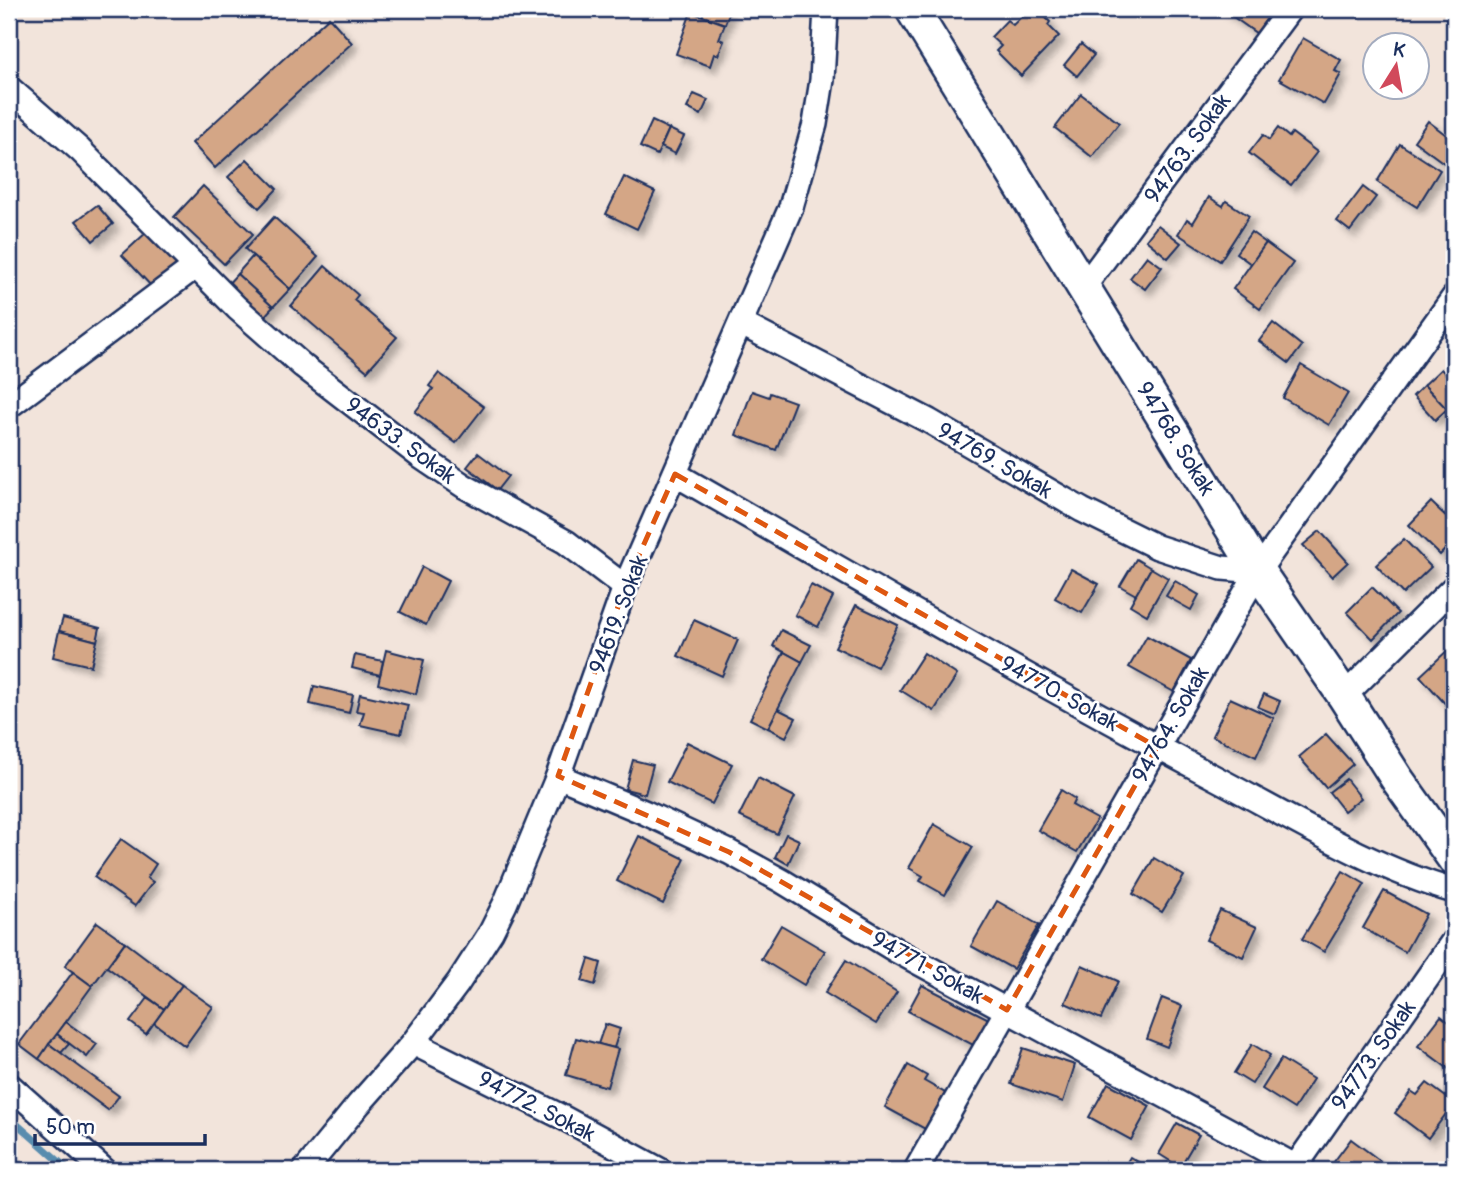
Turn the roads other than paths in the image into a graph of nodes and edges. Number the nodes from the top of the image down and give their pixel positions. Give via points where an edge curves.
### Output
1 (826, 9) edge
2 (913, 9) edge
3 (1290, 9) edge
4 (9, 88) edge
5 (196, 266) junction
6 (1083, 288) junction
7 (1454, 297) edge
8 (742, 324) junction
9 (9, 407) edge
10 (675, 474) junction
11 (1258, 571) junction
12 (625, 587) junction
13 (1454, 587) edge
14 (1344, 696) junction
15 (1157, 747) junction
16 (558, 776) junction
17 (1454, 859) edge
18 (1454, 891) edge
19 (1454, 940) edge
20 (1007, 1010) junction
21 (413, 1043) junction
22 (9, 1085) edge
23 (1294, 1168) edge
24 (104, 1170) edge
25 (305, 1170) edge
26 (660, 1170) edge
27 (916, 1170) edge

1 - 8 street, 94619. Sokak via 822,80 804,168
2 - 6 street, 94768. Sokak
3 - 6 street, 94763. Sokak
4 - 5 street, 94633. Sokak via 80,150
5 - 9 street
5 - 12 street, 94633. Sokak via 266,335 357,410 464,486 566,542
6 - 11 street, 94768. Sokak
7 - 11 street, 94764. Sokak
8 - 10 street, 94619. Sokak
8 - 11 street, 94769. Sokak via 1157,547 1222,568
10 - 12 street, 94619. Sokak
10 - 15 street, 94770. Sokak
11 - 14 street, 94768. Sokak
11 - 15 street, 94764. Sokak
12 - 16 street, 94619. Sokak
13 - 14 street
14 - 17 street, 94768. Sokak
15 - 18 street, 94770. Sokak via 1369,858
15 - 20 street, 94764. Sokak
16 - 20 street, 94771. Sokak via 729,852
16 - 21 street, 94619. Sokak via 491,932
19 - 23 street, 94773. Sokak
20 - 23 street, 94771. Sokak
20 - 27 street, 94764. Sokak
21 - 25 street, 94619. Sokak
21 - 26 street, 94772. Sokak
22 - 24 street

